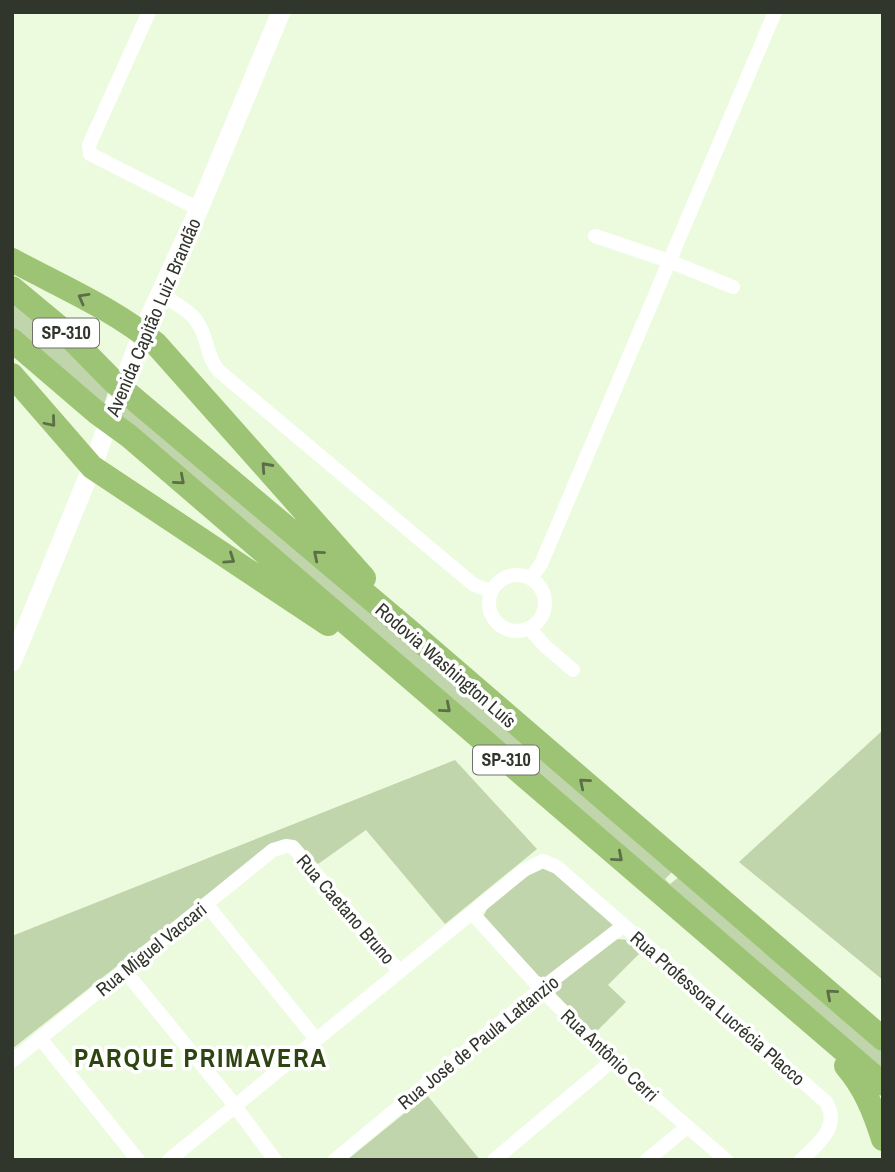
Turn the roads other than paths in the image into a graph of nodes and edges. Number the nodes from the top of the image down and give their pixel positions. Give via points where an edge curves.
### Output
1 (149, 12) edge
2 (281, 12) edge
3 (775, 12) edge
4 (198, 209) junction
5 (595, 236) dead end
6 (12, 260) edge
7 (669, 261) junction
8 (733, 287) dead end
9 (12, 288) edge
10 (160, 293) junction
11 (142, 333) junction
12 (12, 340) edge
13 (12, 375) edge
14 (92, 467) junction
15 (531, 578) junction
16 (491, 591) junction
17 (529, 628) junction
18 (408, 630) junction
19 (18, 634) edge
20 (12, 662) edge
21 (573, 670) dead end
22 (410, 677) junction
23 (293, 847) joint
24 (206, 904) junction
25 (472, 913) junction
26 (623, 926) junction
27 (124, 970) junction
28 (399, 971) junction
29 (541, 989) junction
30 (783, 999) junction
31 (40, 1038) junction
32 (316, 1039) junction
33 (883, 1039) edge
34 (12, 1060) edge
35 (612, 1061) junction
36 (883, 1084) edge
37 (234, 1106) junction
38 (687, 1127) junction
39 (883, 1139) edge
40 (138, 1160) edge
41 (169, 1160) edge
42 (275, 1160) edge
43 (335, 1160) edge
44 (494, 1160) edge
45 (647, 1160) edge
46 (726, 1160) edge
47 (801, 1160) edge

1 - 4 street via 89,145 90,154
2 - 4 main road, Avenida Capitão Luiz Brandão
3 - 7 street
4 - 10 main road, Avenida Capitão Luiz Brandão
5 - 7 street
11 -> 6 highway
7 - 8 street
7 - 15 street via 541,564
18 -> 9 highway, Rodovia Washington Luís / SP-310 via 114,382 65,332
10 - 11 main road, Avenida Capitão Luiz Brandão
10 - 16 street via 200,325 212,364 219,371 474,585
11 - 14 main road, Avenida Capitão Luiz Brandão
18 -> 11 highway
12 -> 22 highway, Rodovia Washington Luís / SP-310
13 -> 14 highway
14 - 19 main road, Avenida Capitão Luiz Brandão
14 -> 22 highway
15 - 16 street via 512,575
15 - 17 street via 545,601 540,620
16 - 17 street via 489,605 497,623 516,631
17 - 21 street
33 -> 18 highway, Rodovia Washington Luís / SP-310
19 - 20 main road, Avenida Capitão Luiz Brandão
22 -> 30 highway, Rodovia Washington Luís / SP-310
23 - 24 street, Rua Miguel Vaccari via 273,850
23 - 28 street, Rua Caetano Bruno
24 - 27 street, Rua Miguel Vaccari
24 - 32 street
25 - 26 street, Rua Professora Lucrécia Placco via 534,864 543,862 557,867
25 - 28 street
25 - 29 street, Rua Antônio Cerri
26 - 29 street, Rua José de Paula Lattanzio
26 - 47 street, Rua Professora Lucrécia Placco via 826,1102 831,1110 830,1127
27 - 31 street, Rua Miguel Vaccari
27 - 37 street
28 - 32 street
29 - 35 street, Rua Antônio Cerri
29 - 43 street, Rua José de Paula Lattanzio
30 - 36 highway, Rodovia Washington Luís / SP-310
30 - 39 highway via 857,1079
31 - 34 street, Rua Miguel Vaccari
31 - 40 street
32 - 37 street
35 - 38 street, Rua Antônio Cerri
35 - 44 street
37 - 41 street
37 - 42 street
38 - 45 street
38 - 46 street, Rua Antônio Cerri

